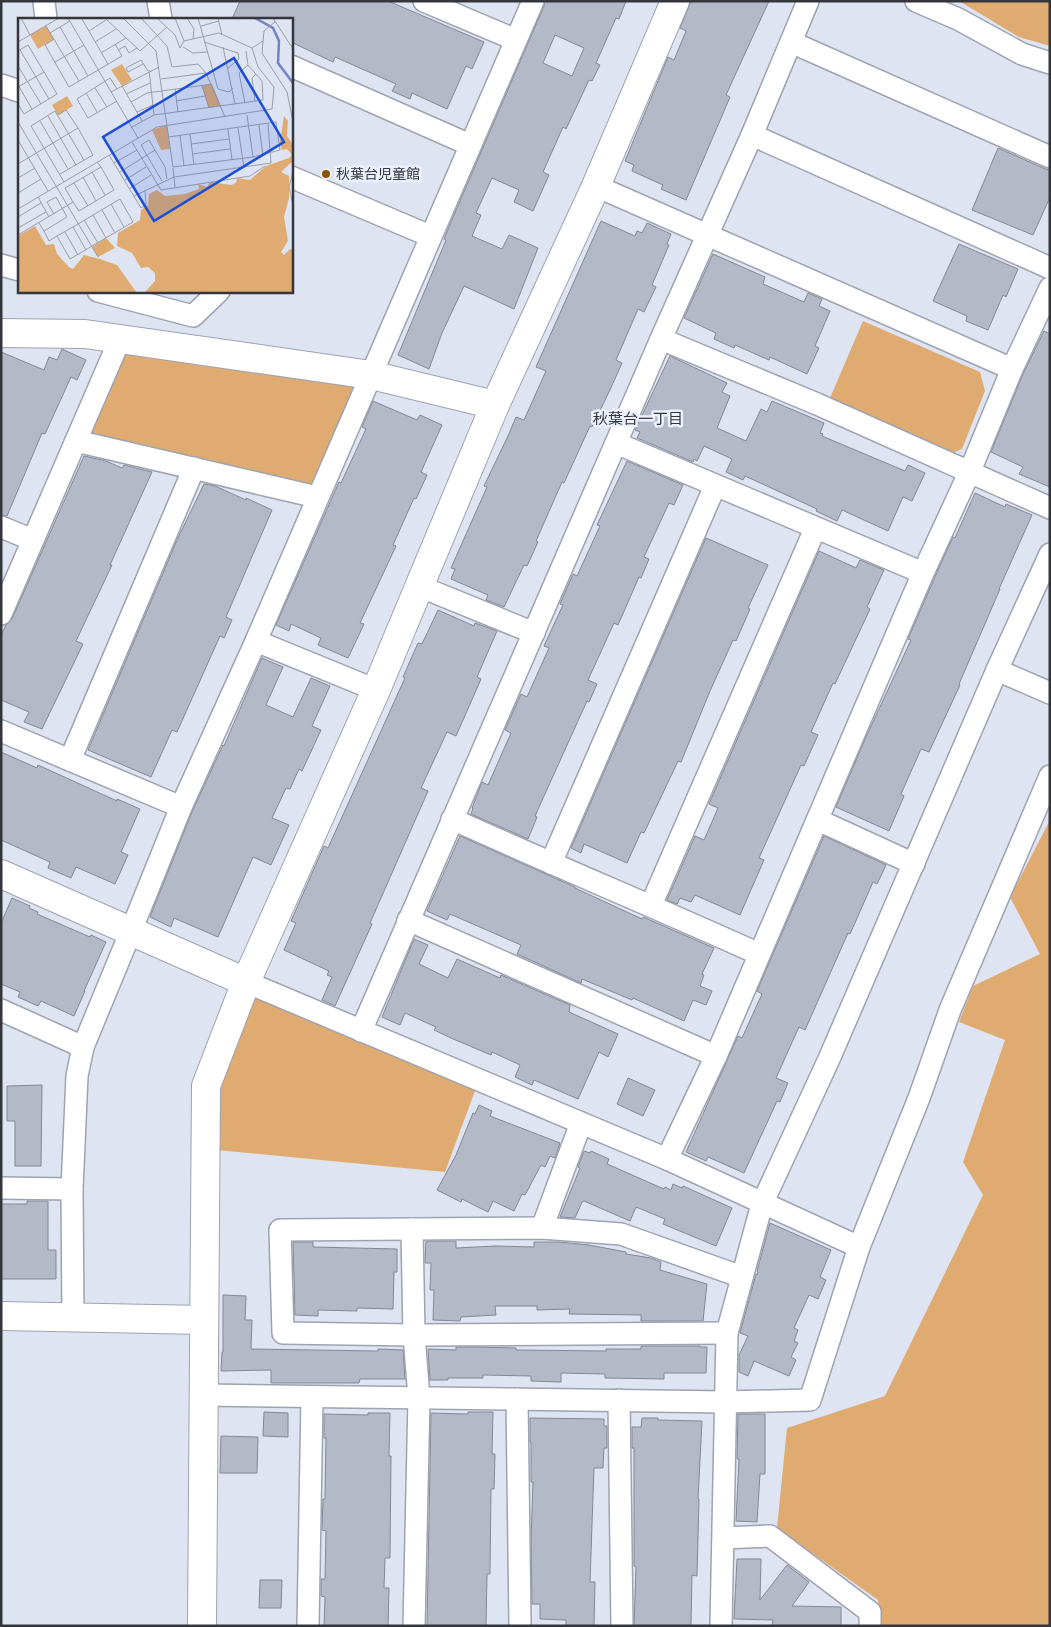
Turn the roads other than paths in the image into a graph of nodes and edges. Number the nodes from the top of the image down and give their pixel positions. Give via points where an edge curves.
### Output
1 (44, 1) edge
2 (158, 1) edge
3 (424, 1) edge
4 (533, 1) edge
5 (675, 1) edge
6 (808, 1) edge
7 (916, 1) edge
8 (46, 18) edge
9 (161, 18) edge
10 (516, 40) junction
11 (791, 42) junction
12 (1050, 63) edge
13 (292, 66) edge
14 (1, 85) edge
15 (18, 91) edge
16 (752, 135) junction
17 (470, 145) junction
18 (1050, 157) edge
19 (292, 177) edge
20 (596, 186) junction
21 (707, 235) junction
22 (430, 236) junction
23 (1, 265) edge
24 (1050, 268) edge
25 (18, 270) edge
26 (1050, 288) edge
27 (102, 292) edge
28 (218, 292) edge
29 (1, 333) edge
30 (120, 339) junction
31 (661, 339) junction
32 (1012, 369) junction
33 (371, 374) junction
34 (495, 405) junction
35 (76, 441) junction
36 (616, 443) junction
37 (194, 468) junction
38 (970, 471) junction
39 (715, 486) junction
40 (317, 497) junction
41 (1050, 508) edge
42 (1, 527) edge
43 (815, 529) junction
44 (33, 540) junction
45 (1050, 554) edge
46 (923, 573) junction
47 (419, 586) junction
48 (1, 614) edge
49 (534, 633) junction
50 (256, 642) junction
51 (997, 670) junction
52 (376, 690) junction
53 (1050, 693) edge
54 (1, 731) edge
55 (70, 760) junction
56 (1050, 776) edge
57 (181, 807) junction
58 (452, 819) junction
59 (818, 820) junction
60 (551, 863) junction
61 (914, 864) junction
62 (1, 874) edge
63 (651, 905) junction
64 (408, 920) junction
65 (131, 931) junction
66 (759, 954) junction
67 (246, 982) junction
68 (1, 1010) edge
69 (361, 1030) junction
70 (83, 1047) junction
71 (716, 1056) junction
72 (581, 1123) junction
73 (667, 1159) junction
74 (1, 1188) edge
75 (72, 1189) junction
76 (762, 1204) junction
77 (542, 1228) junction
78 (412, 1229) junction
79 (859, 1247) junction
80 (742, 1277) junction
81 (1, 1316) edge
82 (73, 1318) junction
83 (204, 1320) junction
84 (727, 1333) junction
85 (414, 1335) junction
86 (204, 1395) junction
87 (312, 1397) junction
88 (418, 1398) junction
89 (516, 1399) junction
90 (619, 1400) junction
91 (726, 1402) junction
92 (724, 1538) junction
93 (202, 1626) edge
94 (308, 1626) edge
95 (414, 1626) edge
96 (520, 1626) edge
97 (622, 1626) edge
98 (721, 1626) edge
99 (870, 1626) edge

1 - 8 street
2 - 9 street
3 - 10 street
4 - 10 street
5 - 20 street
6 - 11 street
7 - 12 street via 958,19 1022,54
10 - 17 street
11 - 16 street
11 - 18 street
13 - 17 street
14 - 15 street
16 - 21 street
16 - 24 street
17 - 22 street
19 - 22 street
20 - 21 street
20 - 34 street
21 - 31 street
21 - 32 street
22 - 33 street
23 - 25 street
26 - 32 street
27 - 28 street via 193,316
29 - 30 street via 85,334
30 - 33 street
30 - 35 street
31 - 36 street
31 - 38 street
32 - 38 street
33 - 34 street
33 - 40 street
34 - 47 street
35 - 37 street
35 - 44 street
36 - 39 street
36 - 49 street
37 - 40 street
37 - 55 street
38 - 41 street
38 - 46 street
39 - 43 street
39 - 60 street
40 - 50 street
42 - 44 street
43 - 46 street
43 - 63 street
44 - 48 street
45 - 51 street
46 - 59 street
47 - 49 street
47 - 52 street
49 - 58 street
50 - 52 street
50 - 57 street
51 - 53 street
51 - 61 street
52 - 67 street
54 - 55 street
55 - 57 street
56 - 79 street via 950,1010
57 - 65 street
58 - 60 street
58 - 64 street
59 - 61 street
59 - 66 street
60 - 63 street
61 - 76 street via 830,1059
62 - 65 street
63 - 66 street
64 - 69 street
64 - 71 street
65 - 67 street
65 - 70 street
66 - 71 street
67 - 69 street
67 - 83 street via 206,1086
68 - 70 street
69 - 72 street
70 - 75 street via 77,1076
71 - 73 street
72 - 73 street
72 - 77 street
73 - 76 street
74 - 75 street
75 - 82 street
76 - 79 street
76 - 80 street
77 - 78 street
77 - 80 street via 621,1234
78 - 85 street
78 - 85 street via 280,1230 280,1240 283,1333
79 - 91 street via 810,1400
80 - 84 street
81 - 82 street
82 - 83 street
83 - 86 street
84 - 85 street
84 - 91 street
85 - 88 street
86 - 87 street
86 - 93 street
87 - 88 street
87 - 94 street
88 - 89 street
88 - 95 street
89 - 90 street
89 - 96 street
90 - 91 street
90 - 97 street
91 - 92 street
92 - 98 street
92 - 99 street via 770,1536 870,1612

